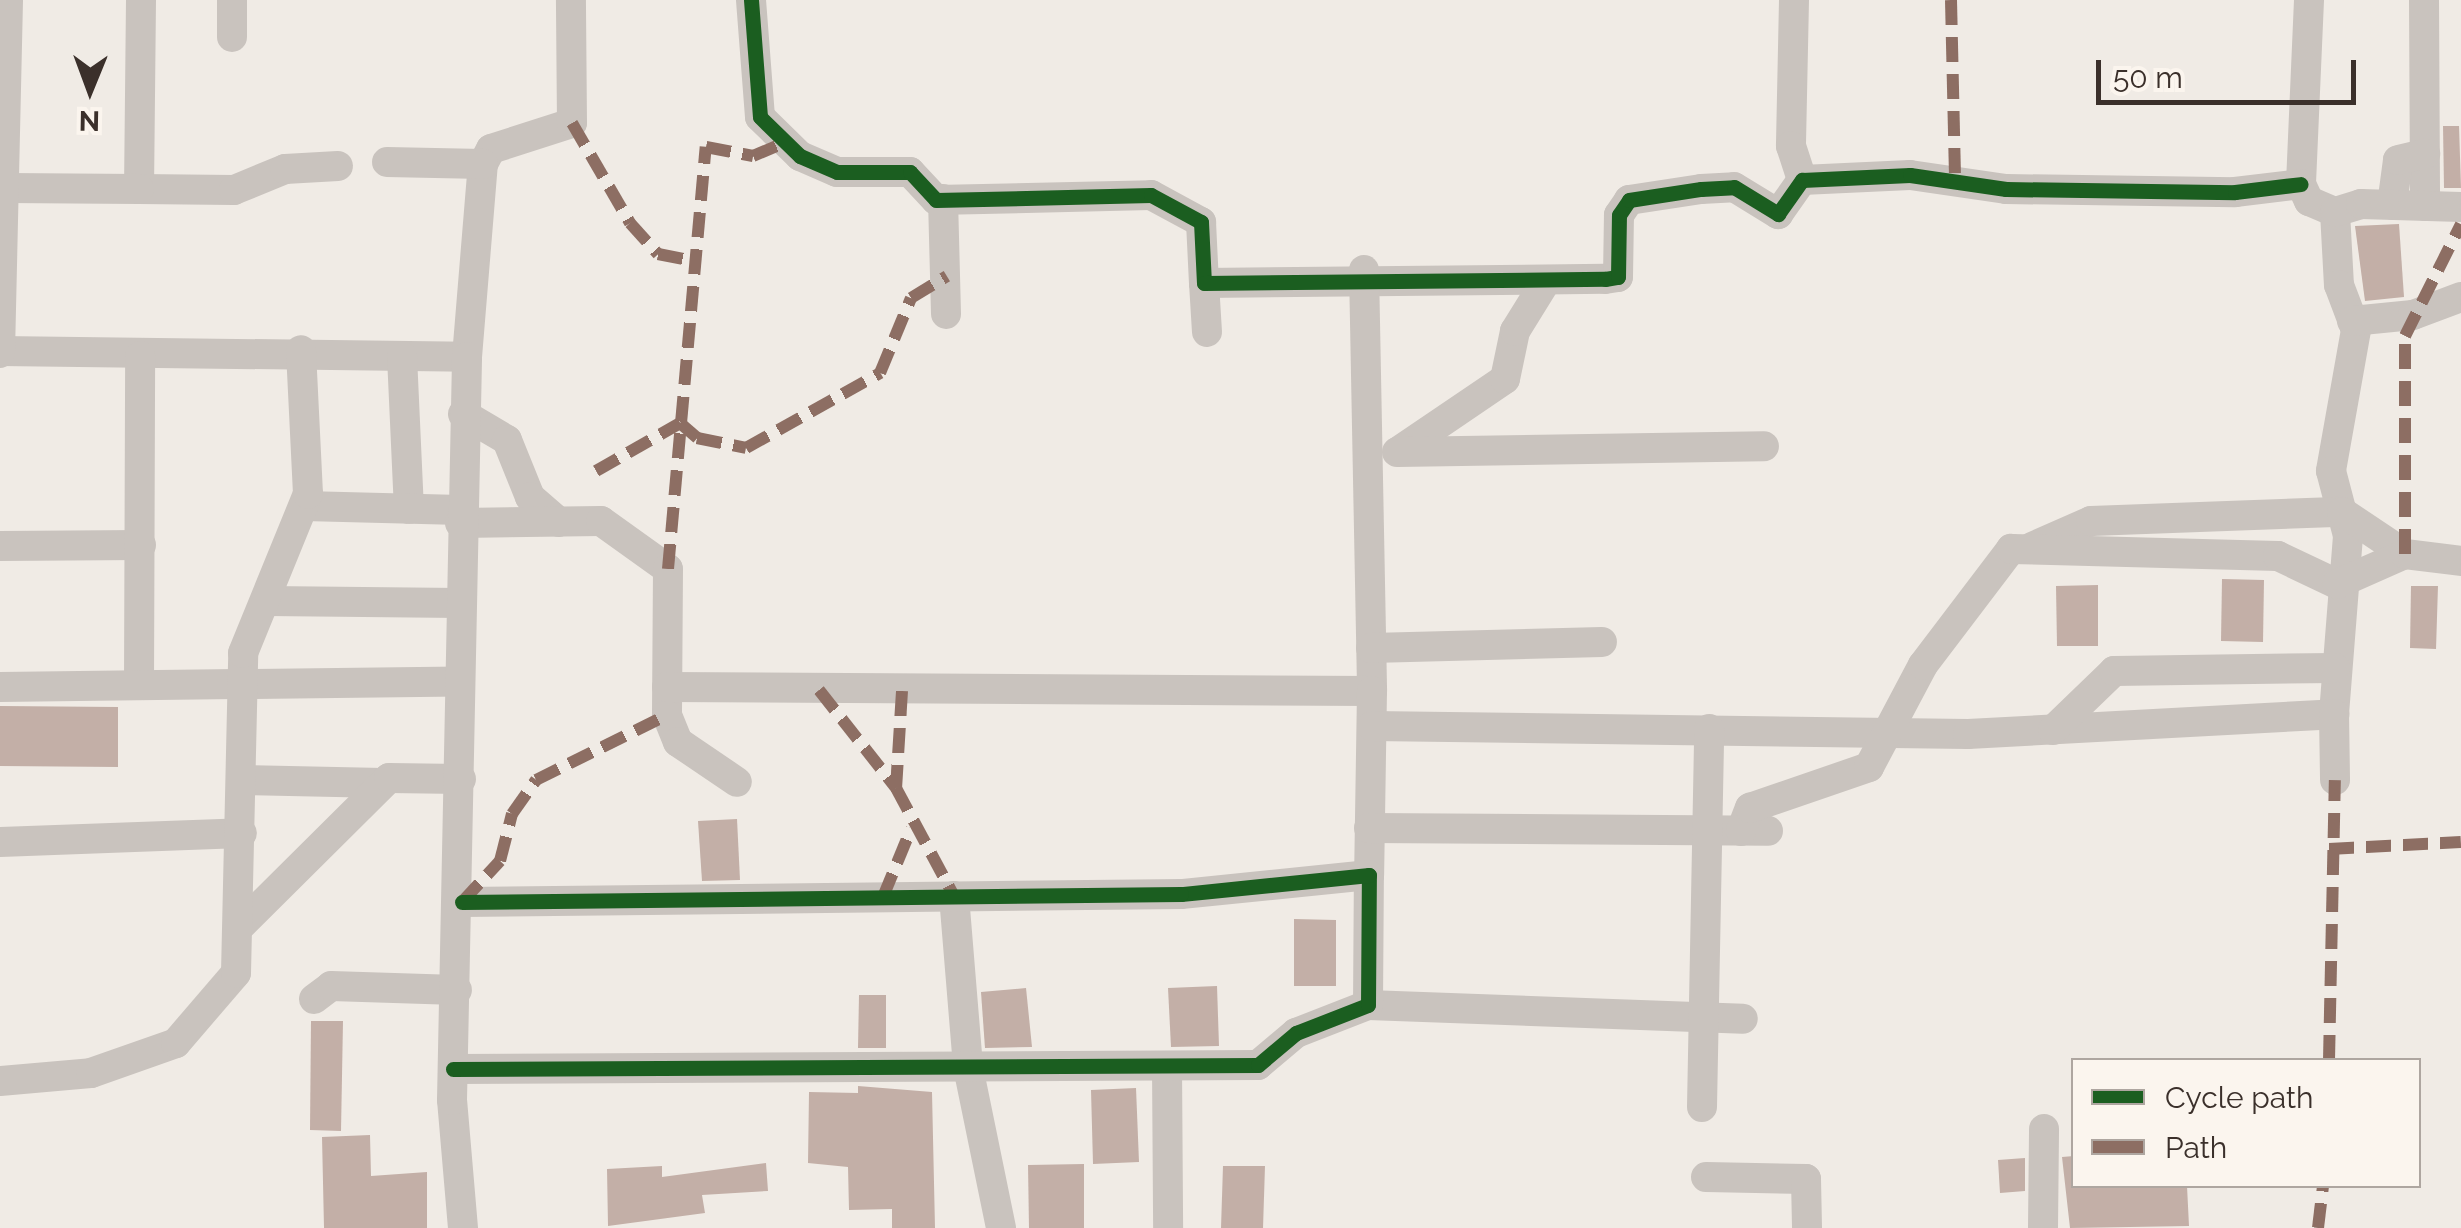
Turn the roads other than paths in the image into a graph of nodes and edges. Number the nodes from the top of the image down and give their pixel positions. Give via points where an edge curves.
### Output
1 (8, 0) edge
2 (141, 0) edge
3 (232, 0) edge
4 (570, 0) edge
5 (751, 0) edge
6 (1794, 0) edge
7 (2308, 0) edge
8 (2424, 0) edge
9 (232, 37) dead end
10 (2425, 154) junction
11 (387, 162) dead end
12 (483, 164) junction
13 (338, 166) dead end
14 (1802, 180) junction
15 (2301, 184) junction
16 (7, 188) junction
17 (139, 189) junction
18 (943, 199) junction
19 (2392, 205) junction
20 (2425, 206) junction
21 (2461, 207) edge
22 (2335, 212) junction
23 (4, 227) edge
24 (1364, 277) junction
25 (1546, 280) junction
26 (1204, 283) junction
27 (2461, 297) edge
28 (946, 314) dead end
29 (2352, 321) junction
30 (1208, 332) dead end
31 (301, 350) junction
32 (0, 352) edge
33 (140, 356) junction
34 (402, 356) junction
35 (467, 357) junction
36 (463, 414) junction
37 (1764, 446) dead end
38 (1383, 454) junction
39 (304, 506) junction
40 (409, 509) junction
41 (2342, 512) junction
42 (461, 517) junction
43 (560, 522) junction
44 (0, 546) edge
45 (140, 546) junction
46 (2024, 550) junction
47 (2405, 554) junction
48 (2461, 561) edge
49 (2337, 584) junction
50 (266, 600) junction
51 (460, 603) junction
52 (1602, 642) dead end
53 (1372, 648) junction
54 (2335, 668) junction
55 (243, 678) junction
56 (460, 681) junction
57 (138, 685) junction
58 (0, 687) edge
59 (667, 687) junction
60 (1372, 691) junction
61 (2334, 714) junction
62 (1372, 726) junction
63 (1708, 729) junction
64 (2053, 730) junction
65 (1888, 732) junction
66 (461, 779) junction
67 (242, 780) junction
68 (2335, 780) dead end
69 (738, 782) dead end
70 (384, 783) junction
71 (1369, 828) junction
72 (1707, 830) junction
73 (242, 833) junction
74 (0, 842) edge
75 (1368, 875) junction
76 (954, 896) junction
77 (462, 902) junction
78 (242, 924) junction
79 (457, 990) junction
80 (314, 999) dead end
81 (1368, 1005) junction
82 (1704, 1019) junction
83 (1742, 1019) dead end
84 (1167, 1066) junction
85 (968, 1067) junction
86 (454, 1069) junction
87 (0, 1081) edge
88 (1702, 1107) dead end
89 (2044, 1129) dead end
90 (1706, 1177) dead end
91 (463, 1228) edge
92 (1001, 1228) edge
93 (1168, 1228) edge
94 (1807, 1228) edge
95 (2042, 1228) edge

1 - 16 street
2 - 17 street
3 - 9 street
4 - 12 street via 572,122 491,150
5 - 18 street via 760,117 778,138 837,172 910,172
6 - 14 street via 1791,146
7 - 15 street
8 - 10 street
10 - 19 street via 2398,160
10 - 20 street
11 - 12 street
12 - 35 street
13 - 17 street via 284,169 234,190
14 - 15 street via 1910,175 2006,189 2235,192
14 - 25 street via 1778,214 1734,187 1629,200 1618,215 1618,277
15 - 22 street via 2309,201
16 - 17 street
16 - 23 street
18 - 26 street via 1151,196 1201,222
18 - 28 street
19 - 20 street
19 - 22 street
20 - 21 street
22 - 29 street via 2339,285
23 - 32 street
24 - 25 street
24 - 26 street
24 - 38 street
25 - 38 street via 1515,331 1505,379
26 - 30 street
27 - 29 street via 2413,315
29 - 41 street via 2331,471
31 - 33 street
31 - 34 street
31 - 39 street
32 - 33 street
33 - 45 street
34 - 35 street
34 - 40 street
35 - 36 street
36 - 42 street
36 - 43 street via 508,440 530,497
37 - 38 street
38 - 53 street
39 - 40 street
39 - 50 street
40 - 42 street
41 - 46 street via 2091,522
41 - 47 street
41 - 49 street via 2348,536
42 - 43 street
42 - 51 street
43 - 59 street via 600,521 668,569
44 - 45 street
45 - 57 street
46 - 49 street via 2278,556
46 - 65 street via 2011,549 1923,664
47 - 48 street
47 - 49 street
49 - 54 street
50 - 51 street
50 - 55 street
51 - 56 street
52 - 53 street
53 - 60 street
54 - 61 street
54 - 64 street via 2114,671
55 - 56 street
55 - 57 street
55 - 67 street
56 - 66 street
57 - 58 street
59 - 60 street
59 - 69 street via 678,742
60 - 62 street
61 - 64 street
61 - 68 street
62 - 63 street
62 - 71 street
63 - 65 street
63 - 72 street
64 - 65 street
65 - 72 street via 1870,767 1750,808 1755,830
66 - 70 street
66 - 77 street
67 - 70 street
67 - 73 street
70 - 78 street
71 - 72 street
71 - 75 street
72 - 82 street
73 - 74 street
73 - 78 street
75 - 76 street via 1181,894
75 - 81 street
76 - 77 street
76 - 85 street
77 - 79 street
78 - 87 street via 236,974 176,1043 91,1074
79 - 80 street via 331,986
79 - 86 street
81 - 82 street
81 - 84 street via 1296,1034 1258,1065
82 - 83 street
82 - 88 street
84 - 85 street
84 - 93 street
85 - 86 street
85 - 92 street
86 - 91 street
89 - 95 street
90 - 94 street via 1806,1179

